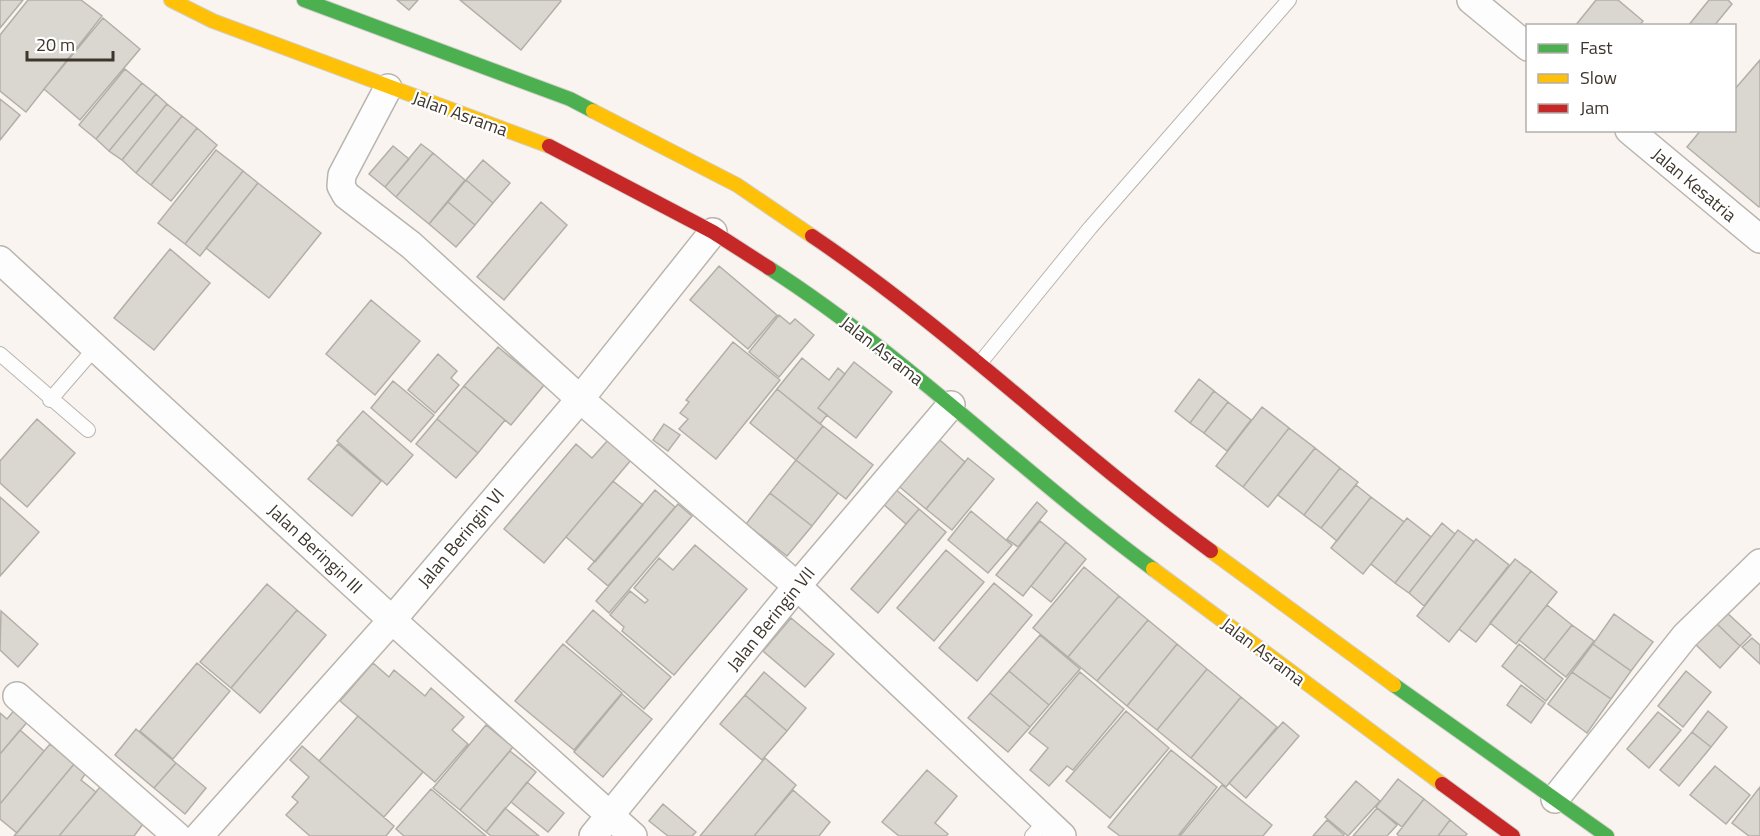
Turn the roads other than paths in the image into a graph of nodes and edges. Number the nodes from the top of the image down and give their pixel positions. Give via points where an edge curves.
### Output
1 (171, 0) edge
2 (304, 0) edge
3 (1289, 0) edge
4 (1471, 0) edge
5 (1526, 46) edge
6 (388, 88) junction
7 (1631, 132) edge
8 (714, 232) junction
9 (1760, 239) edge
10 (0, 260) edge
11 (96, 346) junction
12 (0, 354) edge
13 (980, 363) junction
14 (580, 399) junction
15 (50, 400) junction
16 (951, 405) junction
17 (88, 430) dead end
18 (1760, 563) edge
19 (797, 586) junction
20 (392, 620) junction
21 (17, 696) dead end
22 (1555, 799) junction
23 (610, 816) junction
24 (1047, 831) edge
25 (177, 836) edge
26 (199, 836) edge
27 (593, 836) edge
28 (633, 836) edge
29 (1513, 836) edge
30 (1607, 836) edge

1 - 6 highway, Jalan Asrama via 213,21
2 - 13 highway via 570,99 737,185 845,258
3 - 13 lane via 1090,228
4 - 5 street
6 - 8 highway, Jalan Asrama via 546,145
6 - 14 street via 342,175 341,186 346,195 411,246
7 - 9 street, Jalan Kesatria
8 - 14 street, Jalan Beringin VI
8 - 16 highway, Jalan Asrama via 812,296
10 - 11 street, Jalan Beringin III
11 - 15 lane
11 - 20 street, Jalan Beringin III
12 - 15 lane
13 - 22 highway via 1152,508
14 - 19 street
14 - 20 street, Jalan Beringin VI
15 - 17 lane
16 - 19 street, Jalan Beringin VII
16 - 29 highway, Jalan Asrama via 1124,548
18 - 22 street via 1685,636
19 - 23 street, Jalan Beringin VII
19 - 24 street
20 - 23 street, Jalan Beringin III
20 - 26 street, Jalan Beringin VI
21 - 25 street
22 - 30 highway
23 - 27 street, Jalan Beringin VII
23 - 28 street, Jalan Beringin III

